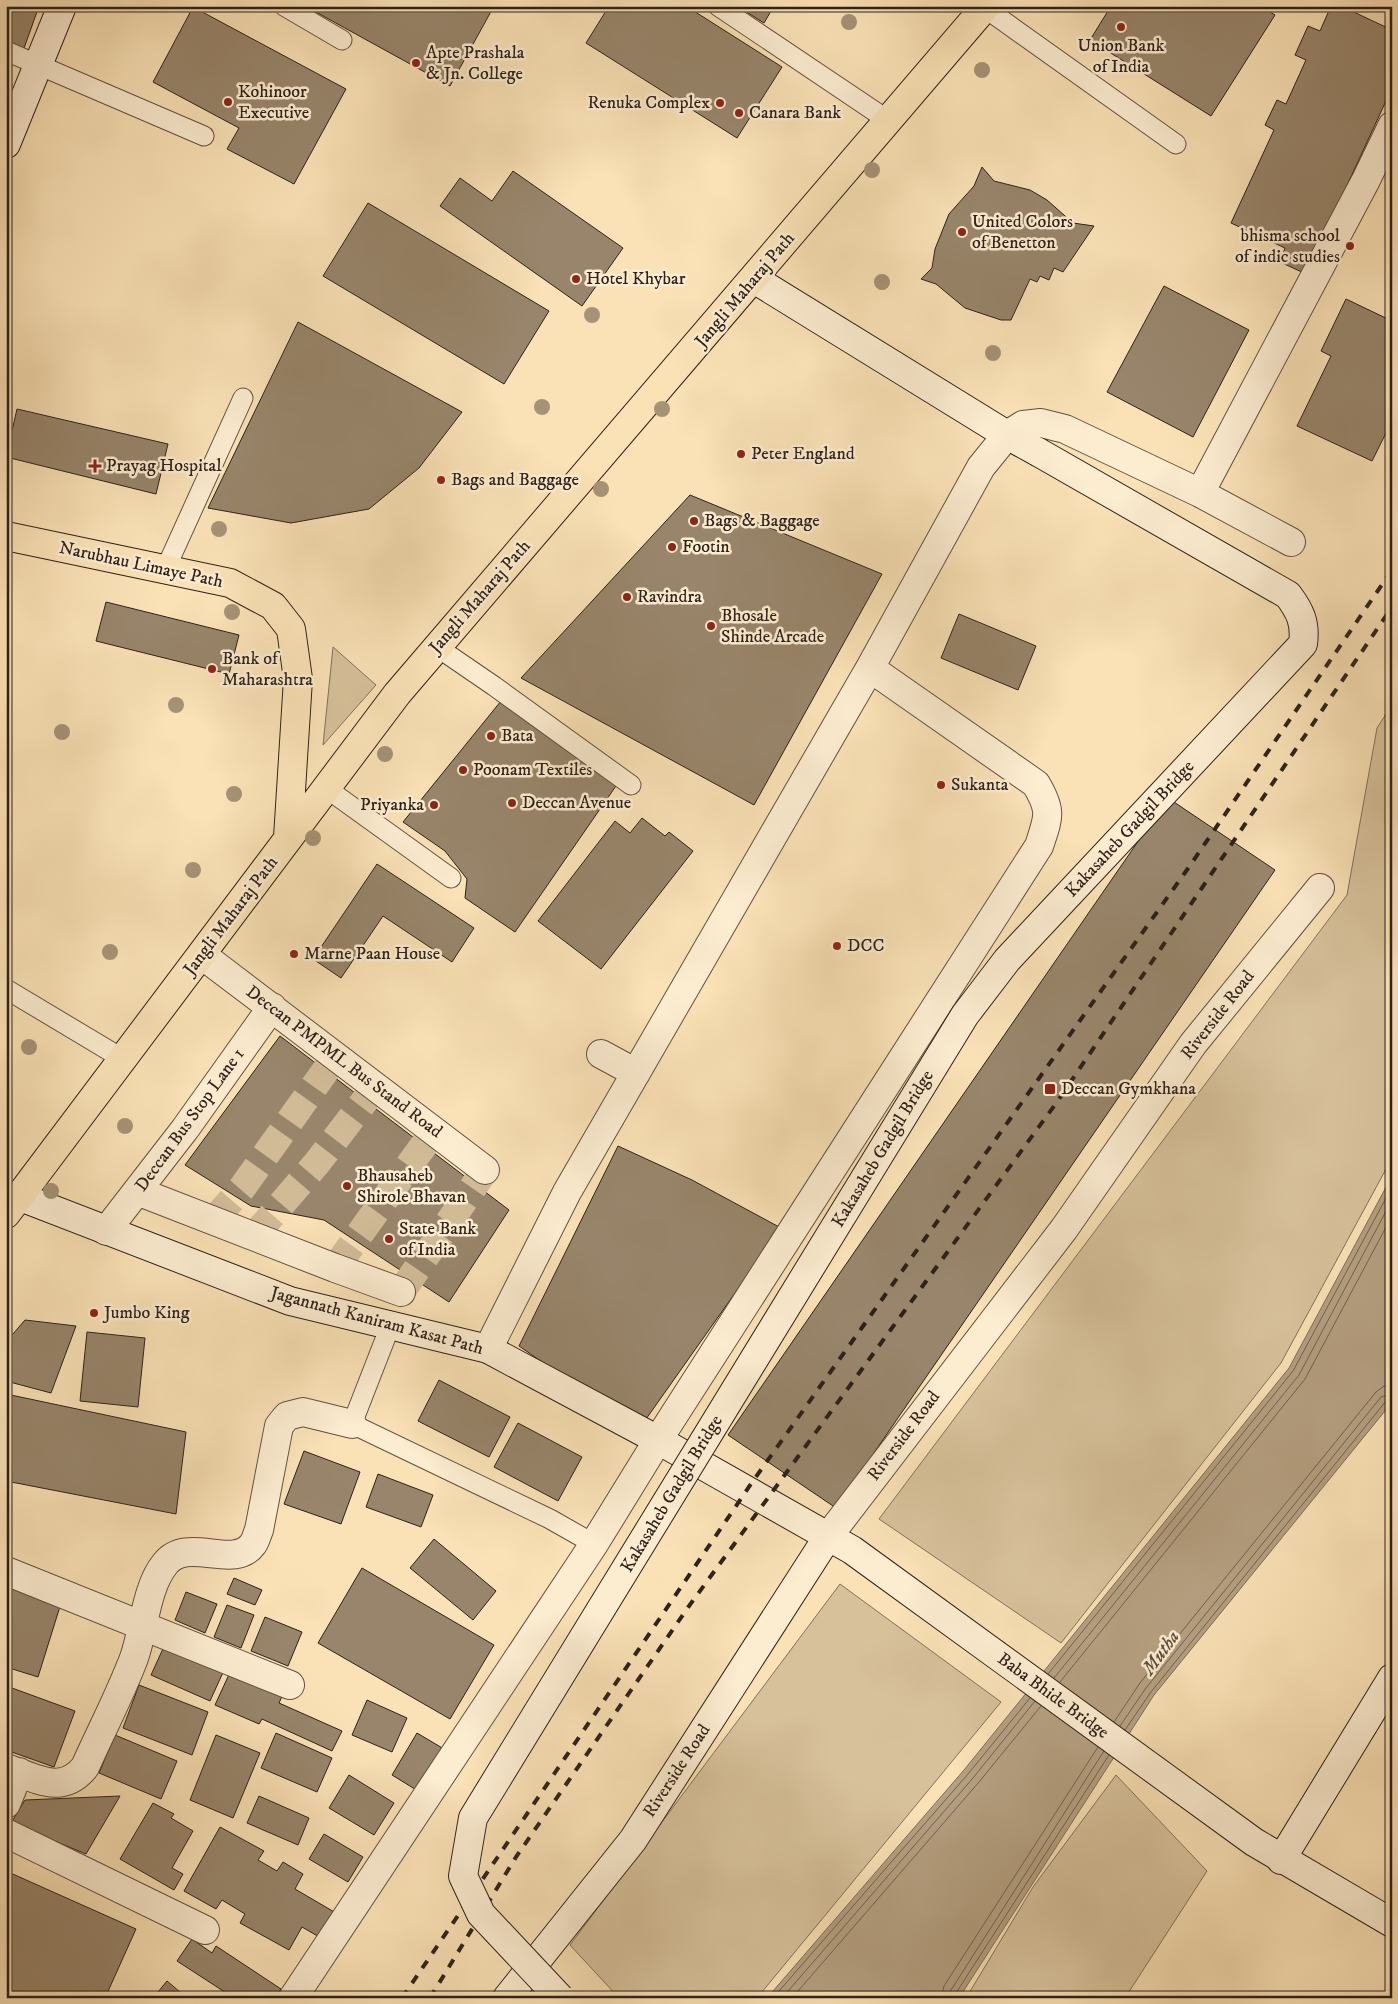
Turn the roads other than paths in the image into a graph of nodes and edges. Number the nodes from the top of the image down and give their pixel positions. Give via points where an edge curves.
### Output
1 (62, 6) edge
2 (284, 6) edge
3 (718, 6) edge
4 (985, 7) edge
5 (342, 40) dead end
6 (6, 51) edge
7 (38, 63) junction
8 (889, 121) junction
9 (1392, 126) edge
10 (204, 136) dead end
11 (6, 144) edge
12 (1176, 144) dead end
13 (754, 279) junction
14 (242, 398) dead end
15 (1007, 435) junction
16 (1200, 493) junction
17 (6, 536) edge
18 (1291, 542) dead end
19 (166, 570) junction
20 (437, 647) junction
21 (870, 668) junction
22 (631, 785) dead end
23 (326, 788) junction
24 (288, 838) junction
25 (451, 878) dead end
26 (1320, 888) dead end
27 (202, 955) junction
28 (6, 989) edge
29 (272, 1007) junction
30 (601, 1054) dead end
31 (122, 1059) junction
32 (636, 1073) junction
33 (486, 1170) dead end
34 (137, 1191) junction
35 (12, 1205) edge
36 (106, 1231) junction
37 (401, 1292) dead end
38 (391, 1324) junction
39 (488, 1349) junction
40 (352, 1424) junction
41 (658, 1440) junction
42 (827, 1538) junction
43 (594, 1544) junction
44 (852, 1550) joint
45 (6, 1571) edge
46 (143, 1624) junction
47 (1392, 1678) edge
48 (290, 1685) dead end
49 (12, 1770) edge
50 (6, 1804) edge
51 (6, 1833) edge
52 (1281, 1860) junction
53 (1392, 1923) edge
54 (205, 1930) dead end
55 (294, 1998) edge
56 (507, 1998) edge
57 (560, 1998) edge

1 - 7 street
2 - 5 lane
3 - 8 lane
4 - 8 main road, Jangli Maharaj Path
4 - 12 lane
6 - 7 lane
7 - 10 lane
7 - 11 street
8 - 13 main road, Jangli Maharaj Path
9 - 16 street
13 - 15 street, Kakasaheb Gadgil Bridge
13 - 20 main road, Jangli Maharaj Path
14 - 19 lane
15 - 16 street via 1023,425 1041,423 1065,429
15 - 21 street via 981,467
15 - 57 street, Kakasaheb Gadgil Bridge, bridge via 1288,594 1299,610 1305,629 1303,644 1007,960 965,1015 473,1818 463,1876 481,1914
16 - 18 street
17 - 19 main road, Narubhau Limaye Path
19 - 24 main road, Narubhau Limaye Path via 230,583 273,606 291,629 298,679
20 - 22 lane
20 - 23 main road, Jangli Maharaj Path
21 - 32 street
21 - 41 street via 1036,784 1048,804 1047,822 1039,846
23 - 24 main road, Jangli Maharaj Path
23 - 25 lane
24 - 27 main road, Jangli Maharaj Path
26 - 42 street, Riverside Road via 1193,1044 1064,1229
27 - 29 street, Deccan PMPML Bus Stand Road
27 - 31 main road, Jangli Maharaj Path
28 - 31 lane
29 - 33 street, Deccan PMPML Bus Stand Road
29 - 34 street, Deccan Bus Stop Lane 1
30 - 32 street
31 - 35 main road, Jangli Maharaj Path
32 - 39 street via 567,1192
34 - 36 street, Deccan Bus Stop Lane 1
34 - 37 street
35 - 36 street, Jagannath Kaniram Kasat Path
36 - 38 street, Jagannath Kaniram Kasat Path via 290,1301
38 - 39 street, Jagannath Kaniram Kasat Path
38 - 40 lane
39 - 41 street, Jagannath Kaniram Kasat Path
40 - 43 lane via 550,1519
40 - 46 street via 303,1412 287,1416 279,1426 254,1544 236,1554 192,1551 175,1555 156,1577
41 - 42 street, Jagannath Kaniram Kasat Path
41 - 43 street
42 - 44 street, Jagannath Kaniram Kasat Path
42 - 56 street, Riverside Road via 633,1840
43 - 55 street
44 - 52 street, Baba Bhide Bridge
45 - 46 street
46 - 48 street
46 - 49 street via 130,1666 86,1767 76,1778 63,1783 48,1783
47 - 52 street
49 - 50 street
51 - 54 street
52 - 53 street, Baba Bhide Bridge

